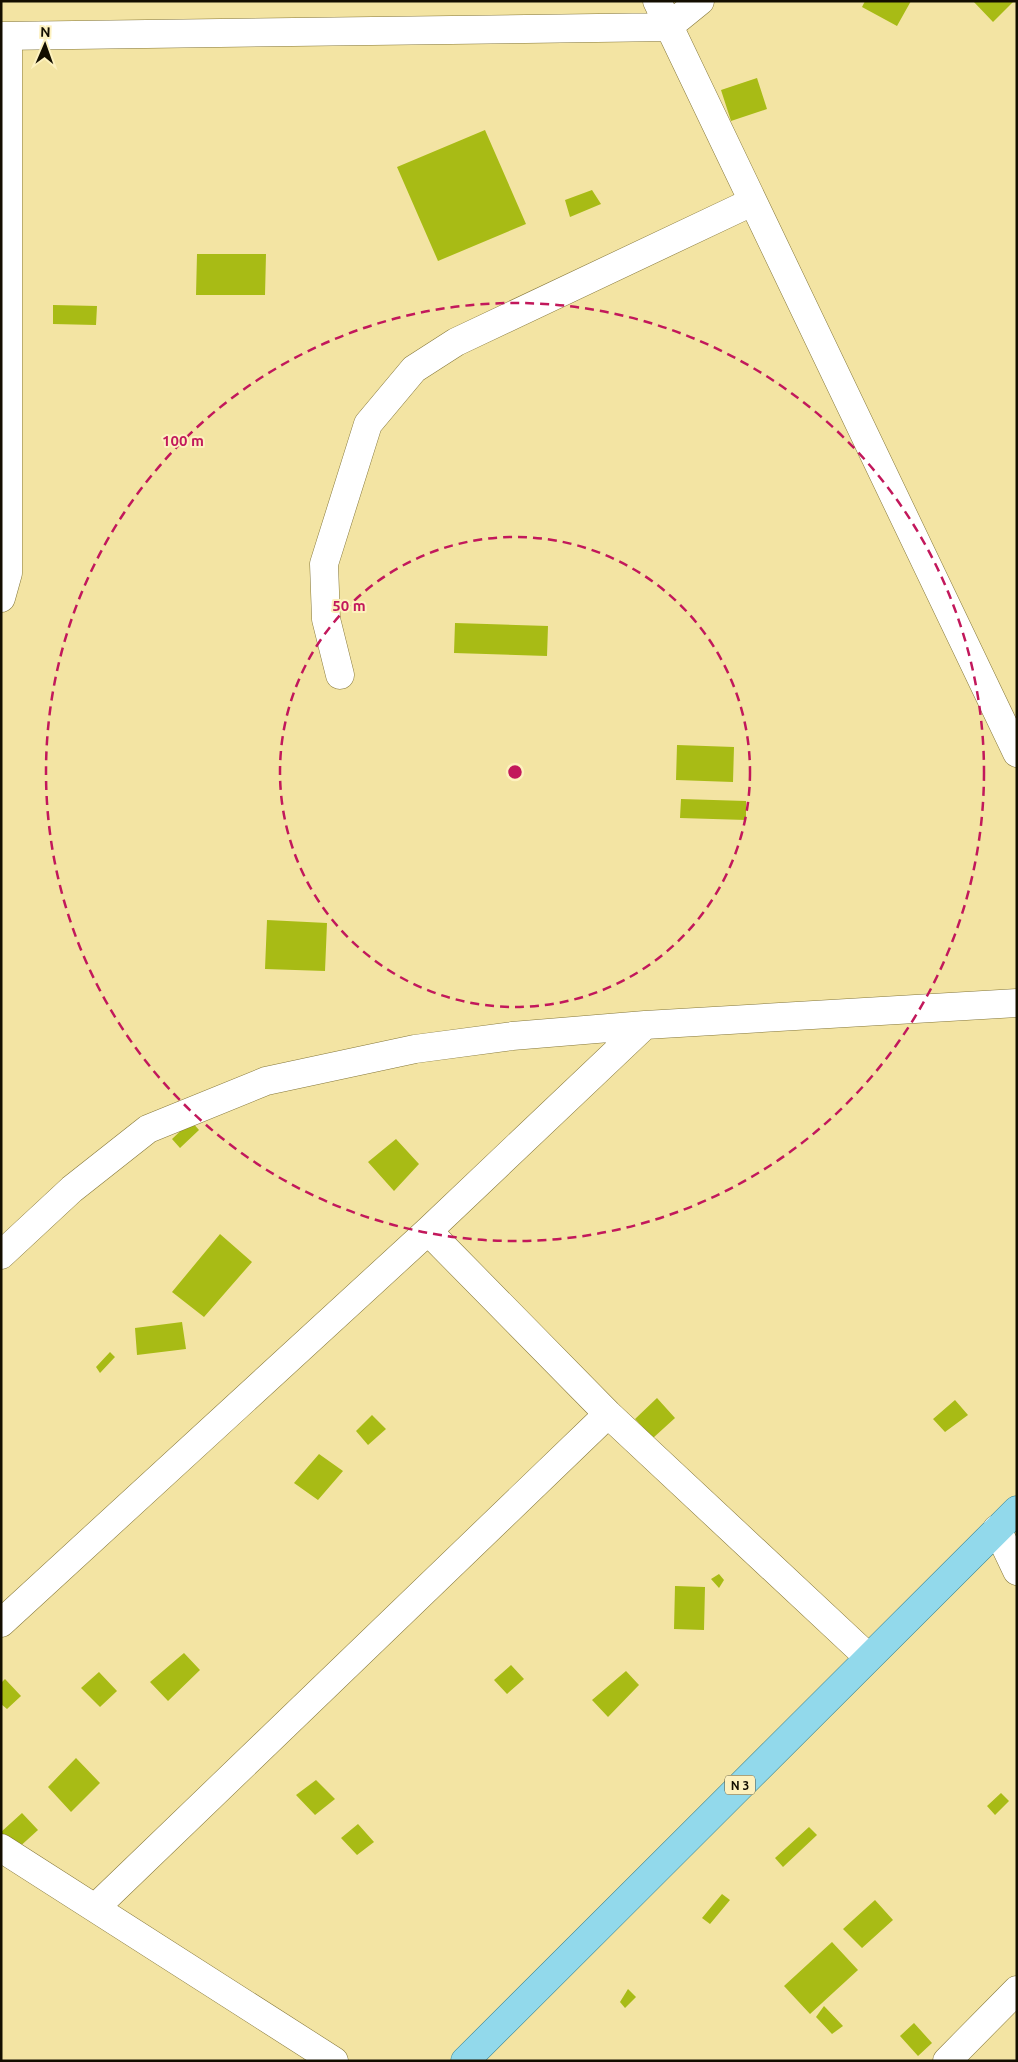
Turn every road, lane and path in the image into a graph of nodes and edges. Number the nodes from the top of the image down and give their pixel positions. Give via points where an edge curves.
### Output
1 (657, 1) edge
2 (700, 1) edge
3 (668, 27) junction
4 (5, 36) edge
5 (752, 202) junction
6 (1, 598) edge
7 (340, 675) dead end
8 (1017, 753) edge
9 (1017, 1003) edge
10 (645, 1025) junction
11 (428, 1231) junction
12 (1, 1255) edge
13 (608, 1414) junction
14 (1017, 1510) edge
15 (998, 1529) junction
16 (1017, 1571) edge
17 (1, 1623) edge
18 (868, 1657) junction
19 (1, 1848) edge
20 (95, 1908) junction
21 (1017, 1990) edge
22 (334, 2061) edge
23 (464, 2061) edge
24 (947, 2061) edge

1 - 3 street
2 - 3 street
3 - 4 street
3 - 5 street
4 - 6 street via 8,573
5 - 7 street via 456,342 414,369 368,424 324,564 326,619
5 - 8 street
9 - 10 street
10 - 11 street
10 - 12 street via 512,1036 415,1049 266,1081 148,1129 72,1189
11 - 13 street
11 - 17 street
13 - 18 street
13 - 20 street
14 - 15 main road, N 3
15 - 16 street
15 - 18 main road, N 3
18 - 23 main road, N 3
19 - 20 street
20 - 22 street
21 - 24 street

